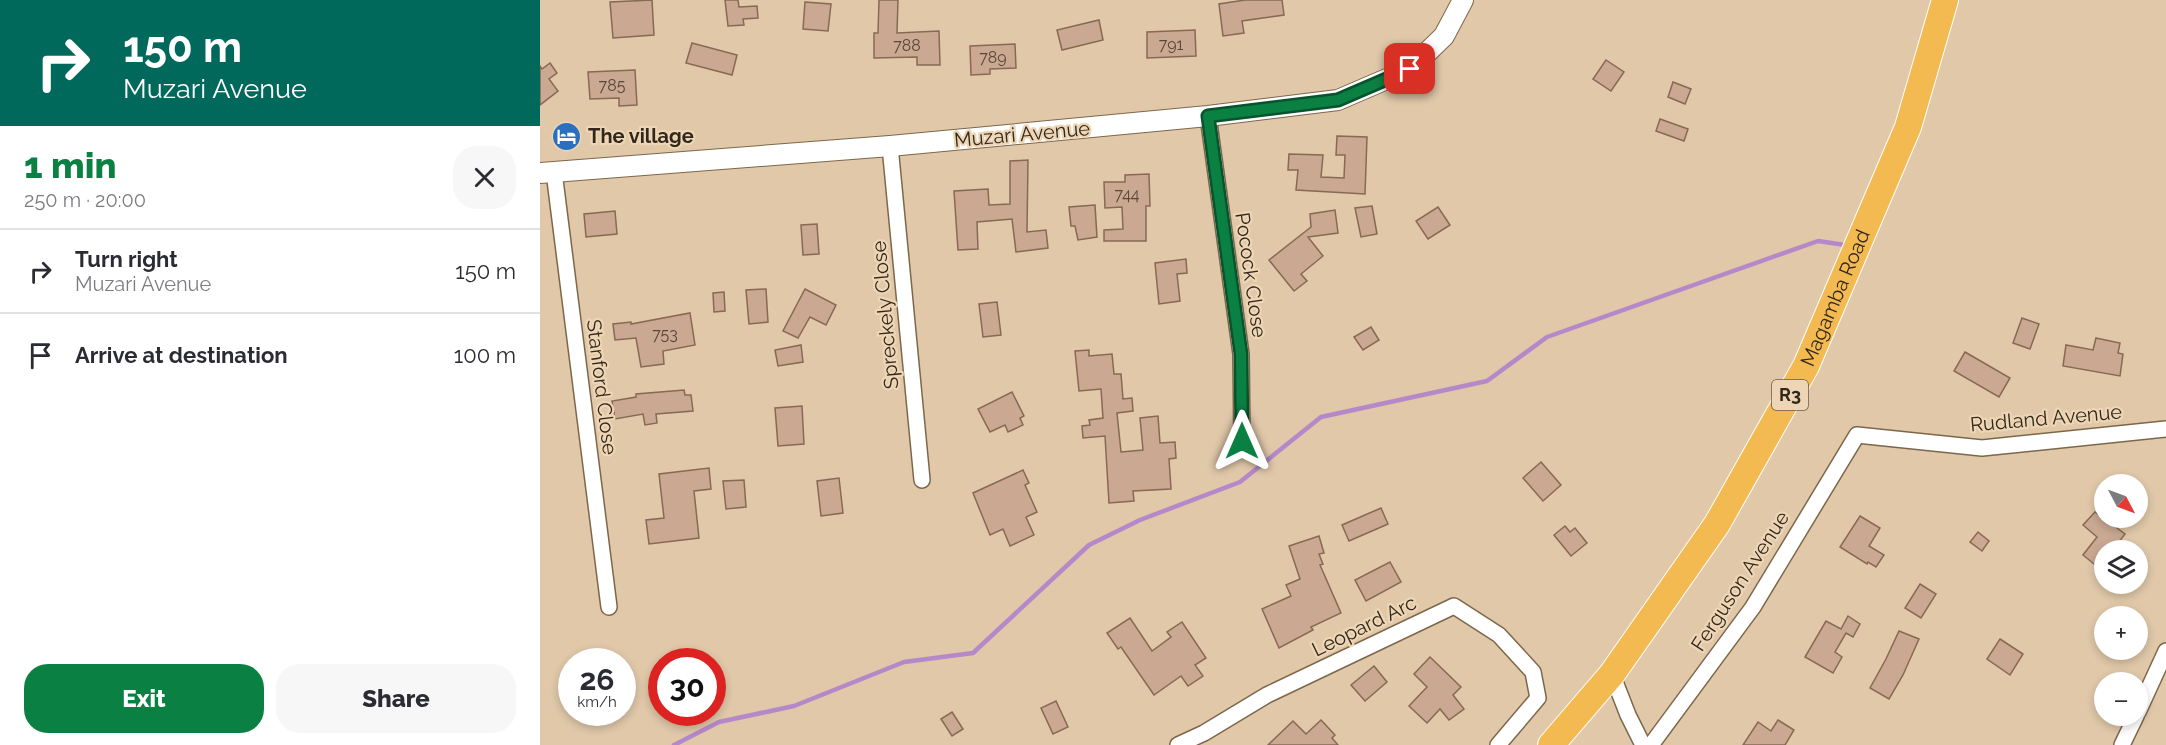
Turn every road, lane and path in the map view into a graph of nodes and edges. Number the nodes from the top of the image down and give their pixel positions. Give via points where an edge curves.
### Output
1 (1463, 0) edge
2 (1945, 0) edge
3 (1208, 116) junction
4 (890, 146) junction
5 (547, 173) edge
6 (2166, 429) edge
7 (1857, 435) joint
8 (1242, 441) dead end
9 (922, 480) dead end
10 (609, 607) dead end
11 (2166, 651) edge
12 (1612, 674) junction
13 (2148, 690) edge
14 (2131, 726) edge
15 (1208, 739) edge
16 (1178, 745) edge
17 (1498, 745) edge
18 (1551, 745) edge
19 (1643, 745) edge
20 (1651, 745) edge
21 (2122, 745) edge

1 - 3 street, Muzari Avenue via 1444,36 1410,69 1338,100
2 - 12 highway, Magamba Road / R3 via 1908,127 1806,366 1717,524
3 - 4 street, Muzari Avenue
3 - 8 street, Pocock Close via 1241,354
4 - 5 street, Muzari Avenue
4 - 9 street, Spreckely Close
5 - 10 street, Stanford Close
6 - 7 street, Rudland Avenue via 1982,448
7 - 20 street, Ferguson Avenue via 1753,607
11 - 13 street
12 - 18 highway, Magamba Road / R3
12 - 19 street
14 - 21 street
15 - 16 street, Leopard Arc
15 - 17 street, Leopard Arc via 1267,695 1454,606 1499,635 1533,672 1538,698

